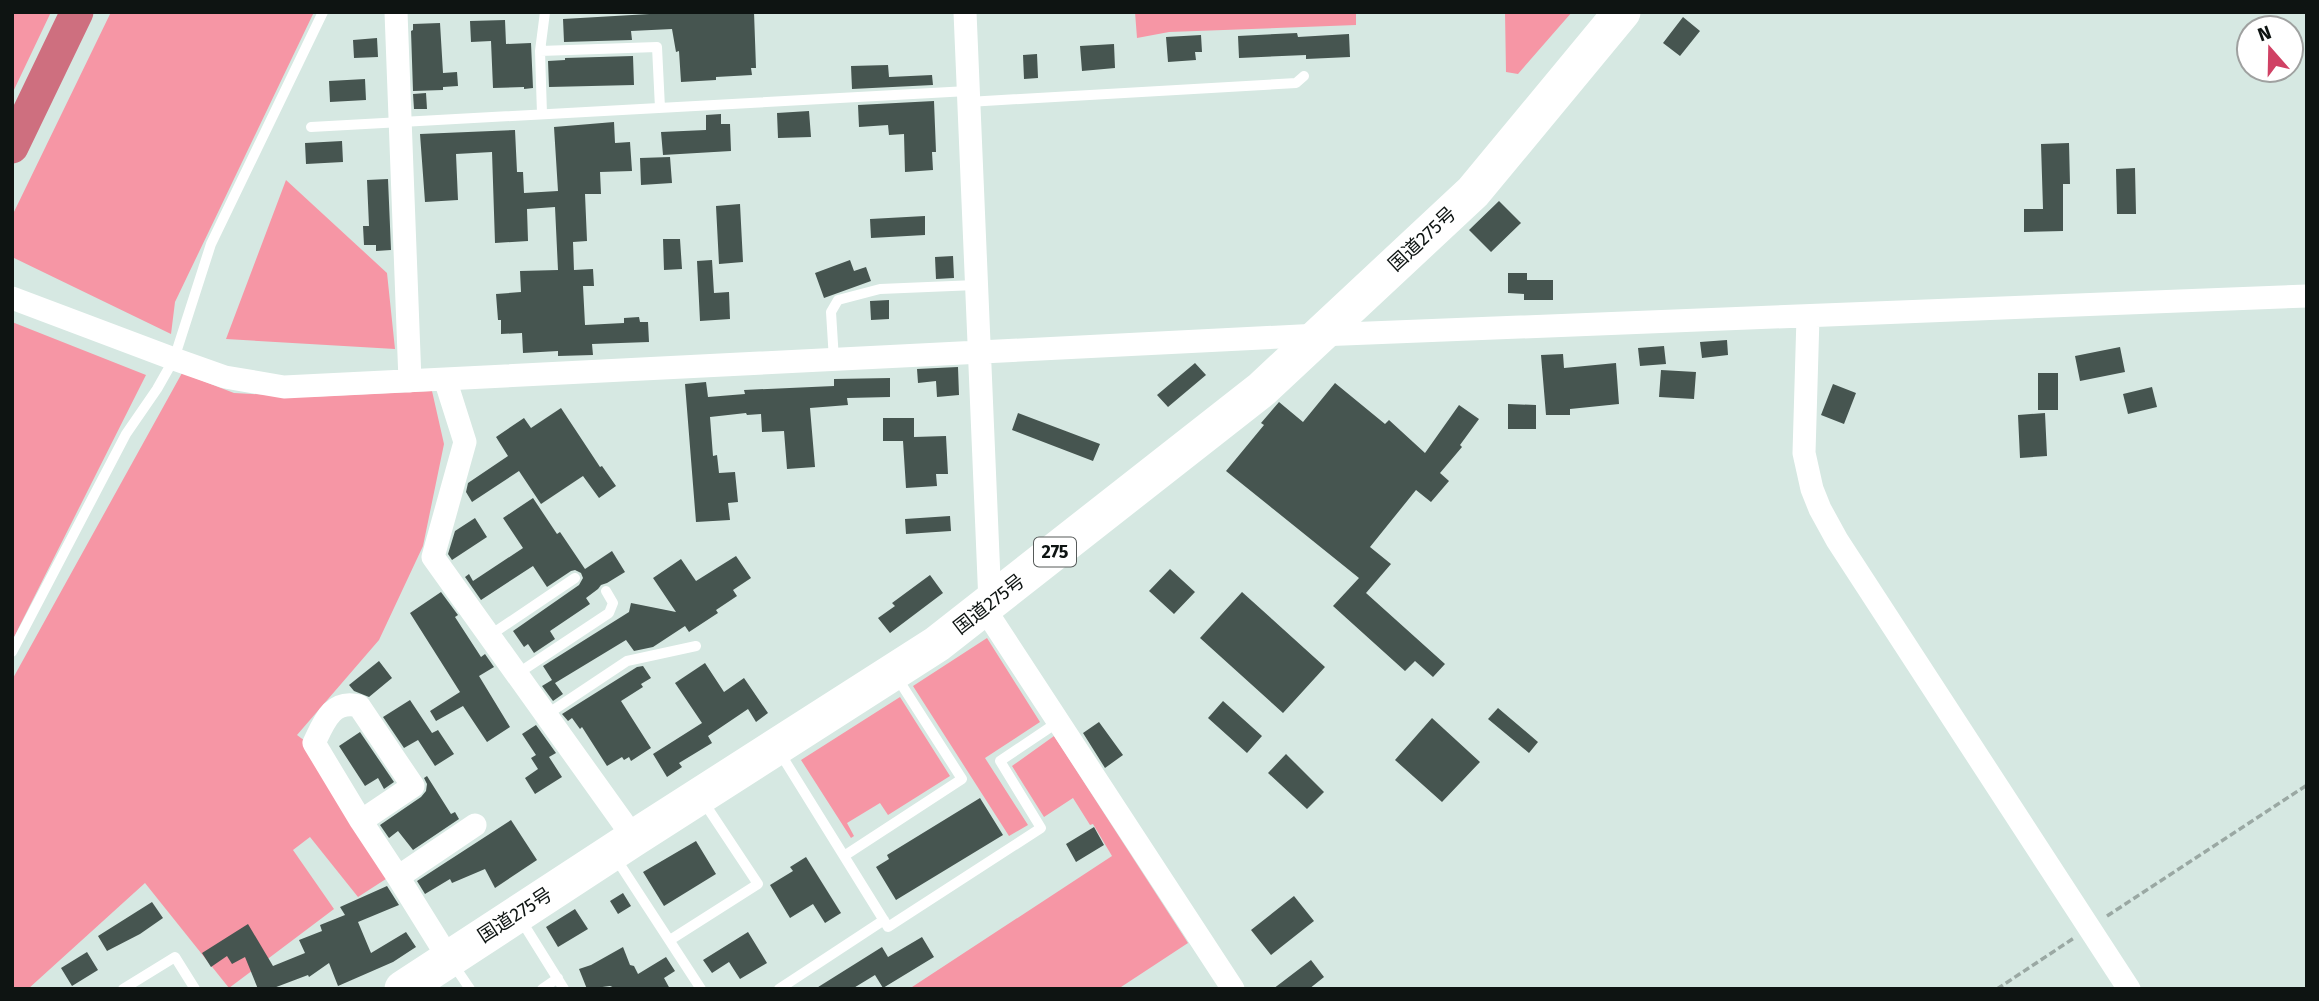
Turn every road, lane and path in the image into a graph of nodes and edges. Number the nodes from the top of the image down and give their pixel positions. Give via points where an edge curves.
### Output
1 (323, 12) edge
2 (396, 12) edge
3 (545, 12) edge
4 (965, 12) edge
5 (1622, 12) edge
6 (540, 51) junction
7 (1304, 76) dead end
8 (968, 96) junction
9 (660, 108) junction
10 (542, 114) junction
11 (400, 122) junction
12 (311, 127) dead end
13 (976, 285) junction
14 (2307, 296) edge
15 (12, 298) edge
16 (1808, 317) junction
17 (1319, 335) junction
18 (979, 352) junction
19 (174, 359) junction
20 (834, 360) junction
21 (445, 379) junction
22 (410, 381) junction
23 (575, 578) dead end
24 (606, 591) dead end
25 (987, 605) junction
26 (489, 636) junction
27 (696, 646) dead end
28 (12, 652) edge
29 (893, 672) junction
30 (517, 674) junction
31 (546, 715) junction
32 (1058, 722) junction
33 (776, 747) junction
34 (2307, 785) edge
35 (700, 796) junction
36 (360, 821) junction
37 (475, 825) dead end
38 (623, 845) junction
39 (844, 856) junction
40 (398, 877) junction
41 (517, 914) junction
42 (884, 920) junction
43 (2090, 928) junction
44 (670, 940) junction
45 (449, 958) junction
46 (558, 978) junction
47 (123, 989) edge
48 (195, 989) edge
49 (403, 989) edge
50 (470, 989) edge
51 (542, 989) edge
52 (565, 989) edge
53 (701, 989) edge
54 (779, 989) edge
55 (1233, 989) edge
56 (1997, 989) edge
57 (2129, 989) edge

1 - 19 lane via 211,244
2 - 11 street
3 - 6 lane
4 - 8 street
5 - 17 highway, 国道275号 / 275 via 1473,192
6 - 9 lane via 657,47
6 - 10 lane
7 - 8 lane via 1296,83
8 - 9 lane
8 - 13 street
9 - 10 lane
10 - 11 lane
11 - 12 lane
11 - 22 street
13 - 18 street
13 - 20 lane via 880,289 838,300 831,312
14 - 16 street
15 - 19 street
16 - 17 street
16 - 43 street via 1804,453 1820,509
17 - 18 street
17 - 25 highway, 国道275号 / 275 via 1262,388
18 - 20 street
18 - 25 street
19 - 22 street via 225,377 284,387
19 - 28 lane via 126,434
20 - 21 street
21 - 22 street
21 - 26 street via 465,442 433,557
23 - 26 lane
24 - 30 lane via 614,603 609,613
25 - 29 highway, 国道275号 / 275
25 - 32 street
26 - 30 street
27 - 31 lane via 627,661
29 - 33 highway, 国道275号 / 275
29 - 39 lane via 962,779
30 - 31 street
31 - 38 street
32 - 42 lane via 1000,761 1041,828 888,927
32 - 55 street
33 - 35 highway, 国道275号 / 275
33 - 39 lane
34 - 43 path
35 - 38 highway, 国道275号 / 275
35 - 44 lane via 758,884
36 - 36 street via 413,786 359,706 348,703 333,710 314,743
36 - 40 street
37 - 40 street
38 - 41 highway, 国道275号 / 275
38 - 44 lane
39 - 42 lane
40 - 45 street
41 - 45 highway, 国道275号 / 275
41 - 46 lane
42 - 54 lane
43 - 56 path
43 - 57 street
44 - 53 lane
45 - 49 highway, 国道275号 / 275
45 - 50 lane
46 - 51 lane
46 - 52 lane
47 - 48 lane via 175,957

